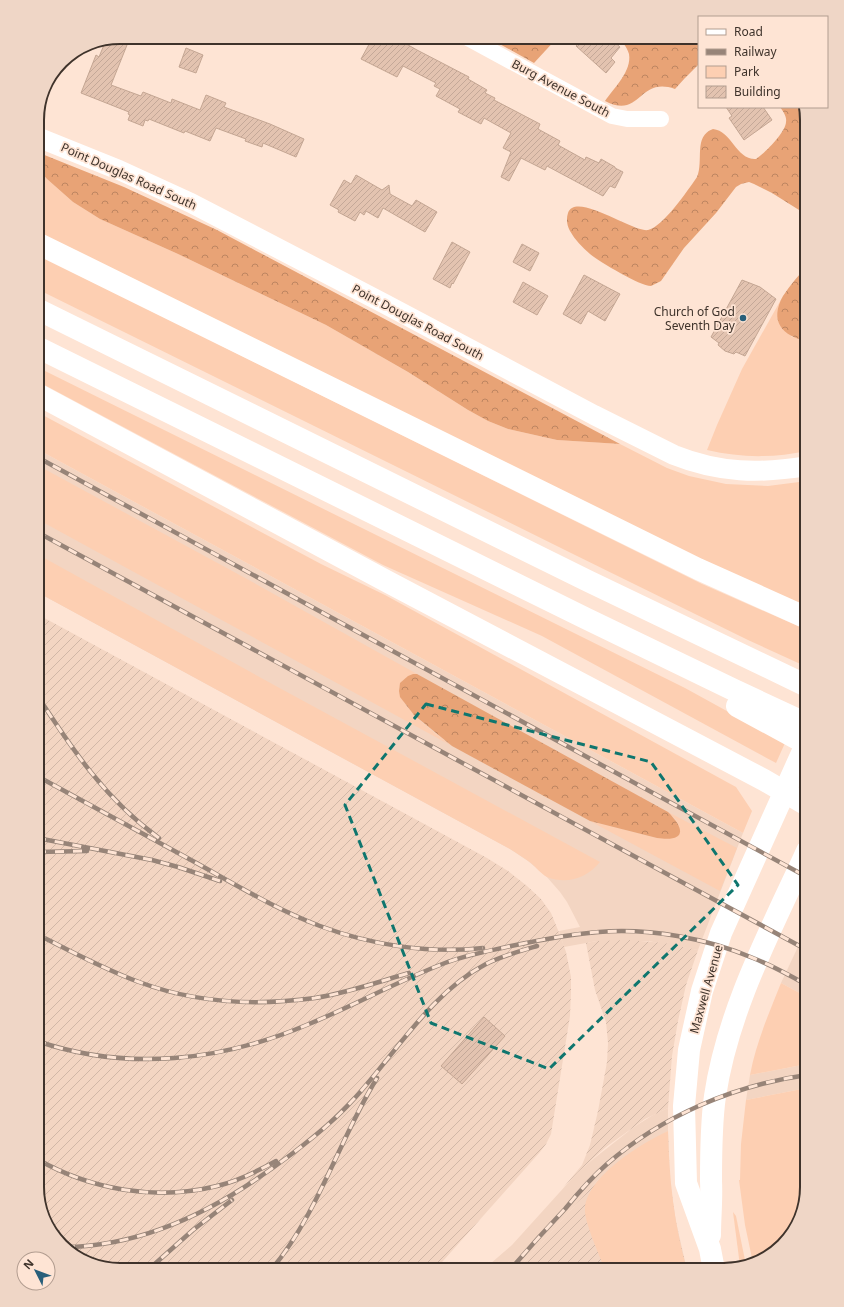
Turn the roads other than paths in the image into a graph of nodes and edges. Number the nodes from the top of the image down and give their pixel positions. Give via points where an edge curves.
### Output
1 (479, 44) edge
2 (661, 119) dead end
3 (44, 140) edge
4 (44, 246) edge
5 (44, 312) edge
6 (44, 350) edge
7 (44, 398) edge
8 (800, 467) edge
9 (800, 615) edge
10 (585, 618) junction
11 (800, 683) edge
12 (800, 721) edge
13 (800, 739) edge
14 (800, 758) edge
15 (784, 792) junction
16 (800, 801) edge
17 (800, 867) edge
18 (710, 1249) junction
19 (713, 1263) edge

1 - 2 street, Burg Avenue South via 616,117 627,120
3 - 8 street, Point Douglas Road South via 120,170 192,203 587,412 674,455 697,463 741,471 761,472
4 - 9 main road via 691,566
5 - 11 main road
6 - 10 main road
7 - 15 main road
10 - 12 main road
10 - 13 main road
14 - 15 main road, Maxwell Avenue
15 - 16 main road
15 - 18 main road, Maxwell Avenue via 722,933 702,991 687,1065 684,1106 686,1183
17 - 18 main road, Maxwell Avenue via 752,973 725,1046 712,1121
18 - 19 main road, Maxwell Avenue

